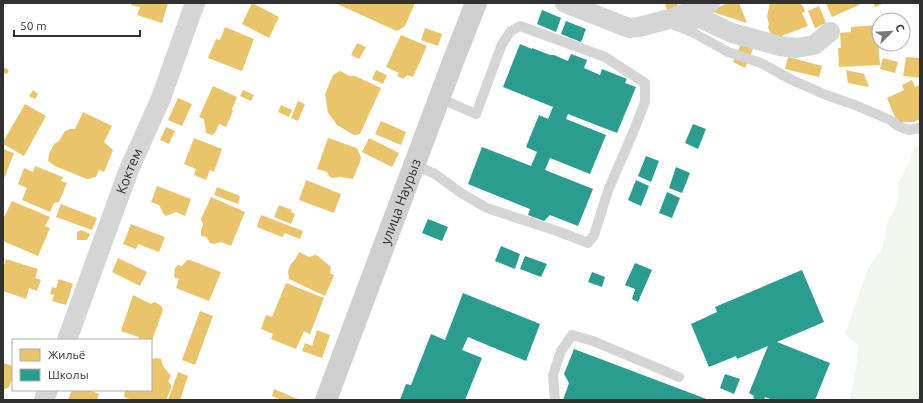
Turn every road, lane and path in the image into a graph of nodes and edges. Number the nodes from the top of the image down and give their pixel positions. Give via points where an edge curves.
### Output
1 (195, 3) edge
2 (476, 3) edge
3 (564, 3) edge
4 (710, 3) edge
5 (671, 19) junction
6 (830, 32) dead end
7 (439, 98) junction
8 (920, 128) edge
9 (415, 165) junction
10 (67, 339) edge
11 (679, 377) dead end
12 (328, 399) edge
13 (555, 400) edge

1 - 10 street, Коктем via 161,98 128,172
2 - 7 street, улица Наурыз
3 - 5 street via 629,28
4 - 5 street
5 - 6 street via 702,19 732,32 796,48 814,45
5 - 8 lane via 728,52 761,63 826,95 855,105 909,130
7 - 9 street, улица Наурыз
7 - 9 lane via 476,114 502,44 511,31 520,26 605,57 645,83 645,102 609,188 594,235 588,243 487,208 460,193 435,174
9 - 12 street, улица Наурыз
11 - 13 lane via 593,341 572,335 561,351 553,376

